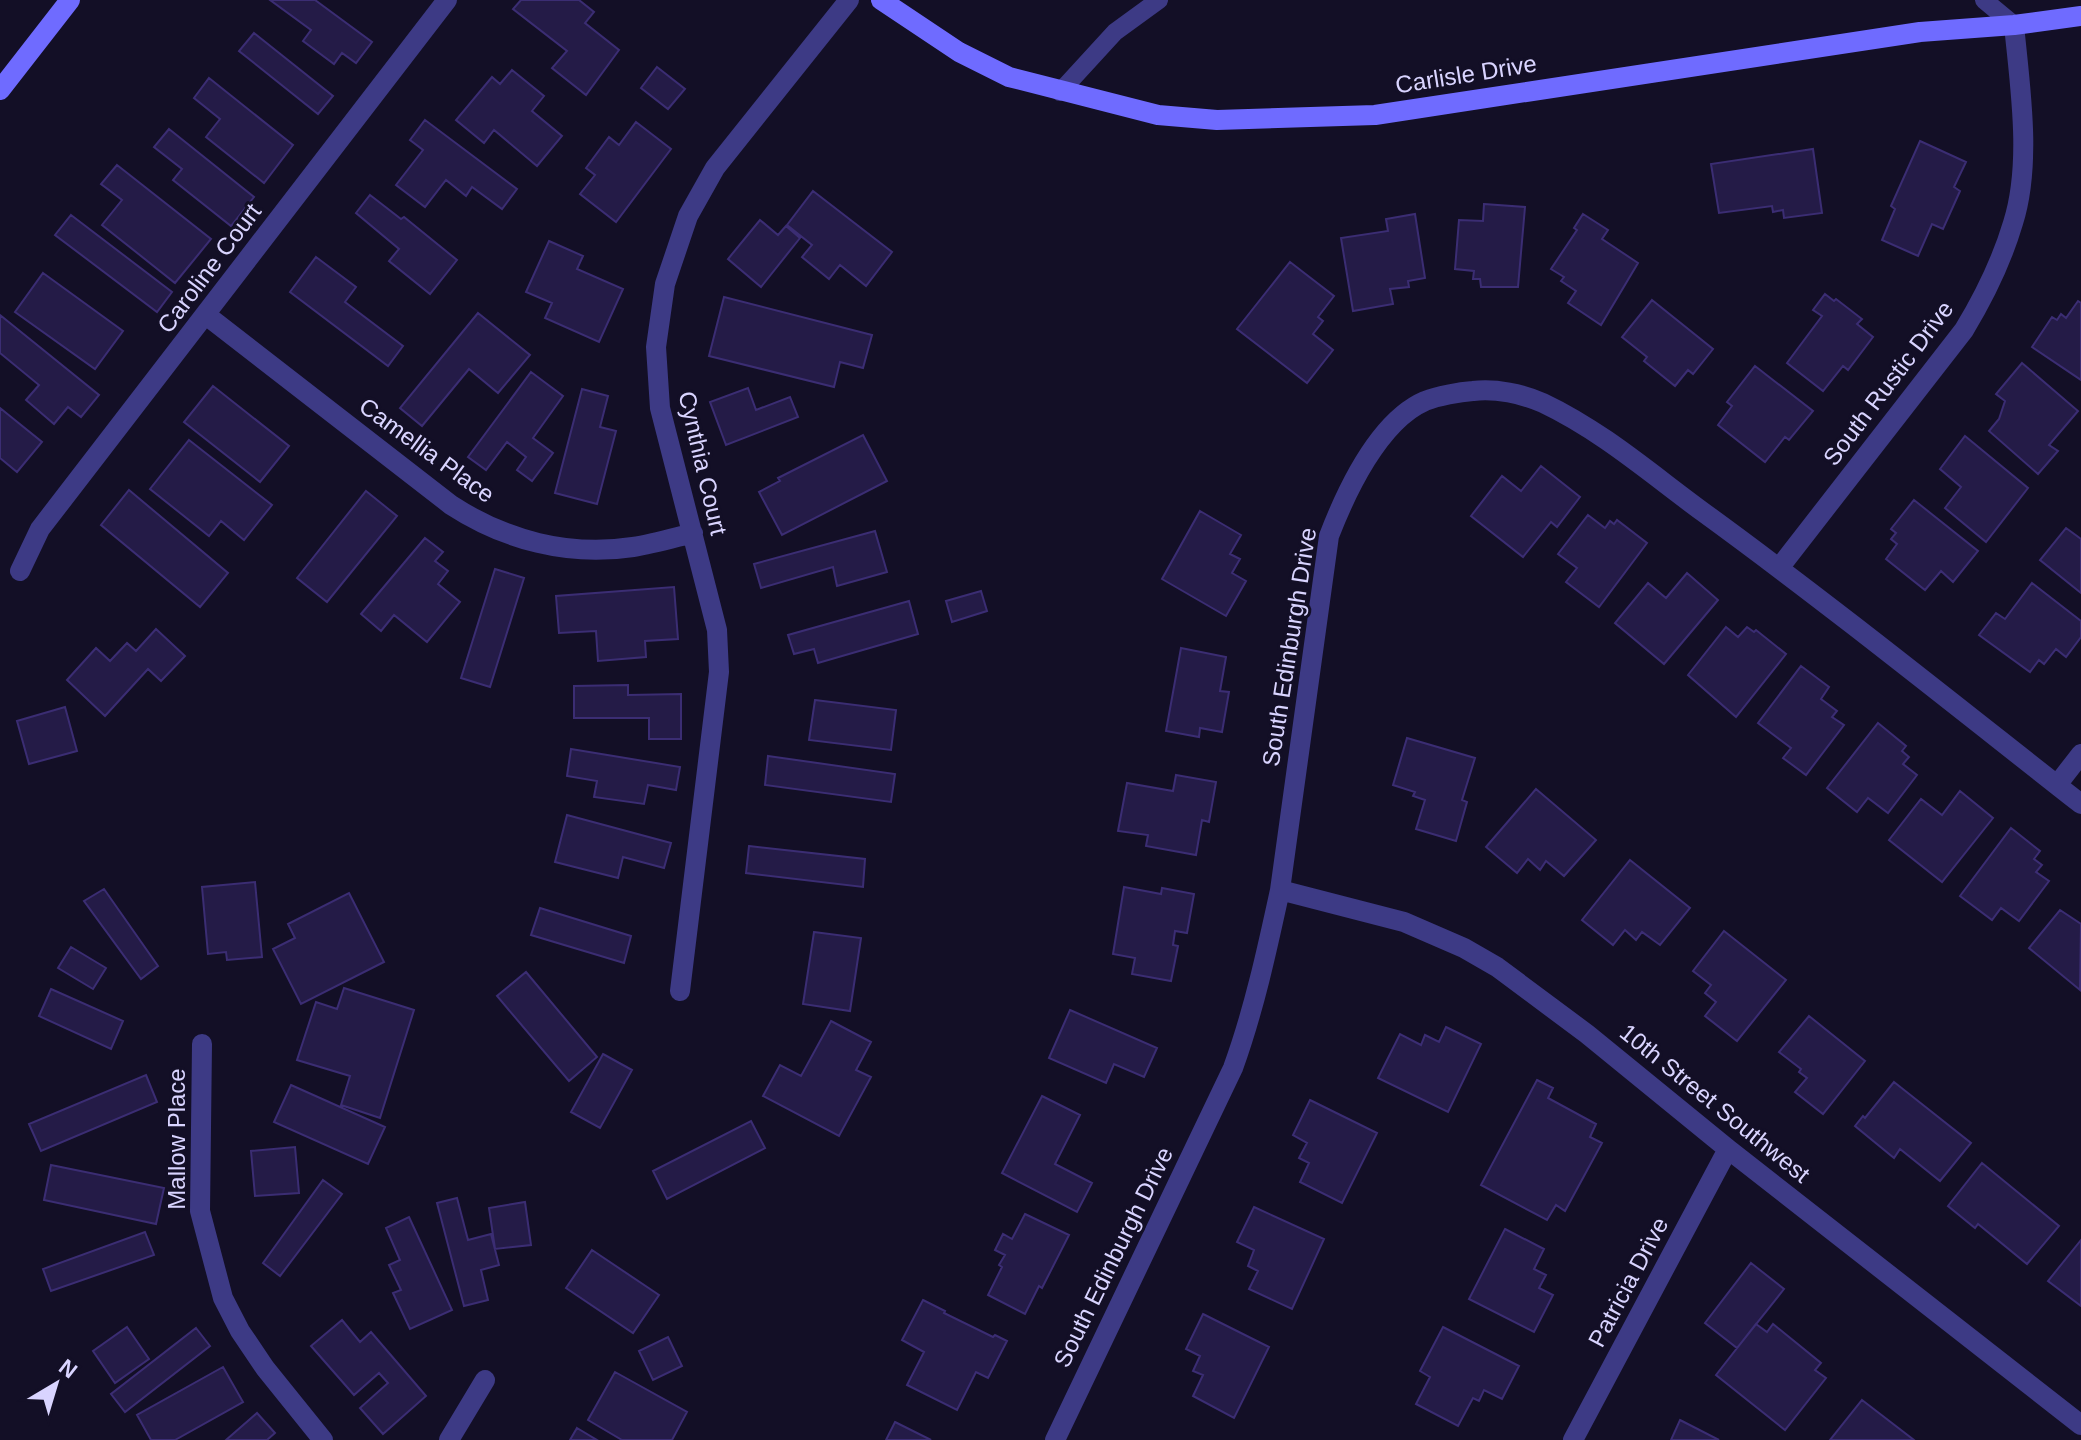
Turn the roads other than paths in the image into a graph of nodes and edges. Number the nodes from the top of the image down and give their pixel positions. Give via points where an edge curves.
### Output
1 (70, 0) edge
2 (447, 0) edge
3 (849, 0) edge
4 (881, 0) edge
5 (1159, 0) edge
6 (1984, 0) edge
7 (2081, 16) edge
8 (2014, 25) junction
9 (0, 90) edge
10 (1060, 92) junction
11 (206, 315) junction
12 (693, 533) junction
13 (1779, 568) junction
14 (20, 571) dead end
15 (2081, 754) edge
16 (2057, 785) junction
17 (2081, 804) edge
18 (1280, 890) junction
19 (680, 991) dead end
20 (202, 1044) dead end
21 (1728, 1149) junction
22 (485, 1380) dead end
23 (2081, 1425) edge
24 (323, 1440) edge
25 (449, 1440) edge
26 (1055, 1440) edge
27 (1573, 1440) edge

1 - 9 street
2 - 11 street, Caroline Court
3 - 12 street, Cynthia Court via 715,168 675,249 656,347 660,408
4 - 10 street, Carlisle Drive via 972,58 1009,77
5 - 10 lane via 1115,32
6 - 8 lane
7 - 8 street, Carlisle Drive
8 - 10 street, Carlisle Drive via 1920,32 1349,117 1217,120 1158,115
8 - 13 street, South Rustic Drive via 2023,132 2020,180 2014,221 1982,299 1964,330
11 - 12 street, Camellia Place via 478,523 569,549 633,547
11 - 14 street, Caroline Court via 40,529
12 - 19 street, Cynthia Court via 717,630 719,672
13 - 16 street, South Edinburgh Drive
13 - 18 street, South Edinburgh Drive via 1593,430 1542,403 1518,394 1474,390 1425,401 1369,454 1329,536
15 - 16 street
16 - 17 street, South Edinburgh Drive
18 - 21 street, 10th Street Southwest via 1404,922 1497,967
18 - 26 street, South Edinburgh Drive via 1233,1068
20 - 24 street, Mallow Place via 200,1211 223,1298 265,1368
21 - 23 street, 10th Street Southwest
21 - 27 street, Patricia Drive
22 - 25 street

